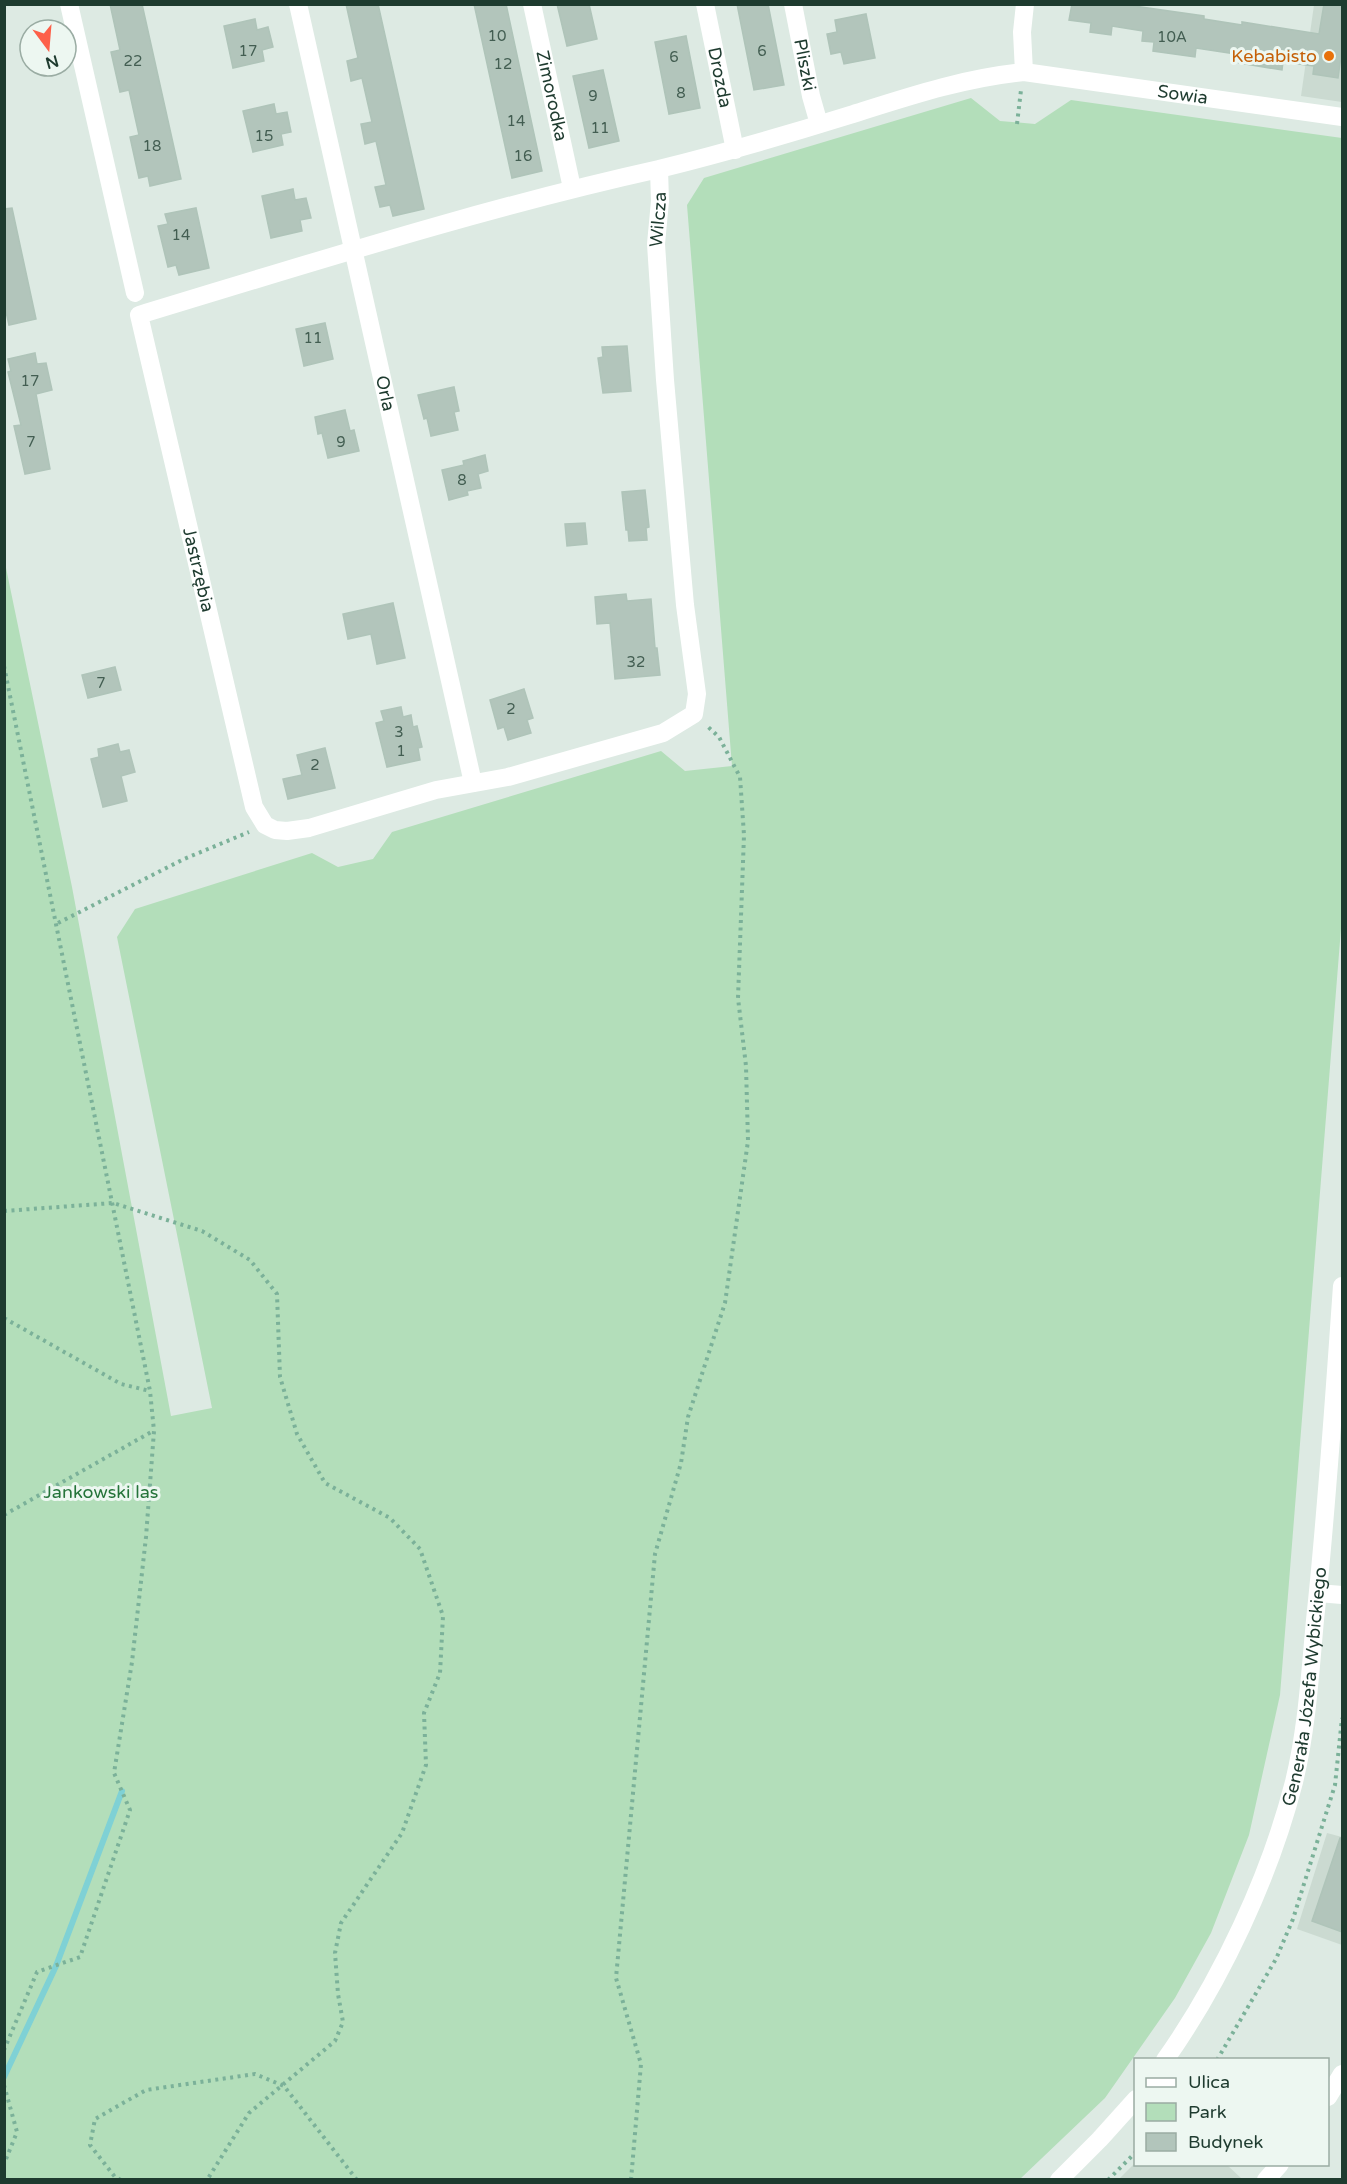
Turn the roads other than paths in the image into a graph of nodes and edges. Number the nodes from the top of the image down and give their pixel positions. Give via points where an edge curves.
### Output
1 (69, 4) edge
2 (298, 4) edge
3 (532, 4) edge
4 (705, 4) edge
5 (793, 4) edge
6 (1024, 4) edge
7 (1024, 72) junction
8 (1342, 117) edge
9 (819, 124) junction
10 (735, 150) junction
11 (659, 169) junction
12 (572, 188) junction
13 (352, 250) junction
14 (135, 293) dead end
15 (473, 783) junction
16 (1342, 1286) edge
17 (1318, 1593) junction
18 (1342, 1595) edge
19 (1166, 2058) edge
20 (1342, 2074) edge
21 (1329, 2095) edge
22 (1134, 2100) edge
23 (1278, 2166) edge
24 (1059, 2180) edge
25 (1266, 2180) edge

1 - 14 street
2 - 13 street, Orla
3 - 12 street, Zimorodka
4 - 10 street, Drozda
5 - 9 street, Pliszki
6 - 7 street
7 - 8 street, Sowia
7 - 9 street, Wilcza via 949,84
9 - 10 street, Wilcza
10 - 11 street, Wilcza
11 - 12 street
11 - 15 street, Wilcza via 656,244 685,605 697,694 694,714 663,733 508,777
12 - 13 street
13 - 15 street, Orla
13 - 15 street, Jastrzębia via 139,315 254,807 265,825 287,831 309,828 436,790
16 - 17 street, Generała Józefa Wybickiego
17 - 18 street
17 - 19 street, Generała Józefa Wybickiego via 1301,1744 1275,1847 1238,1932
20 - 21 street
22 - 24 street
23 - 25 street

